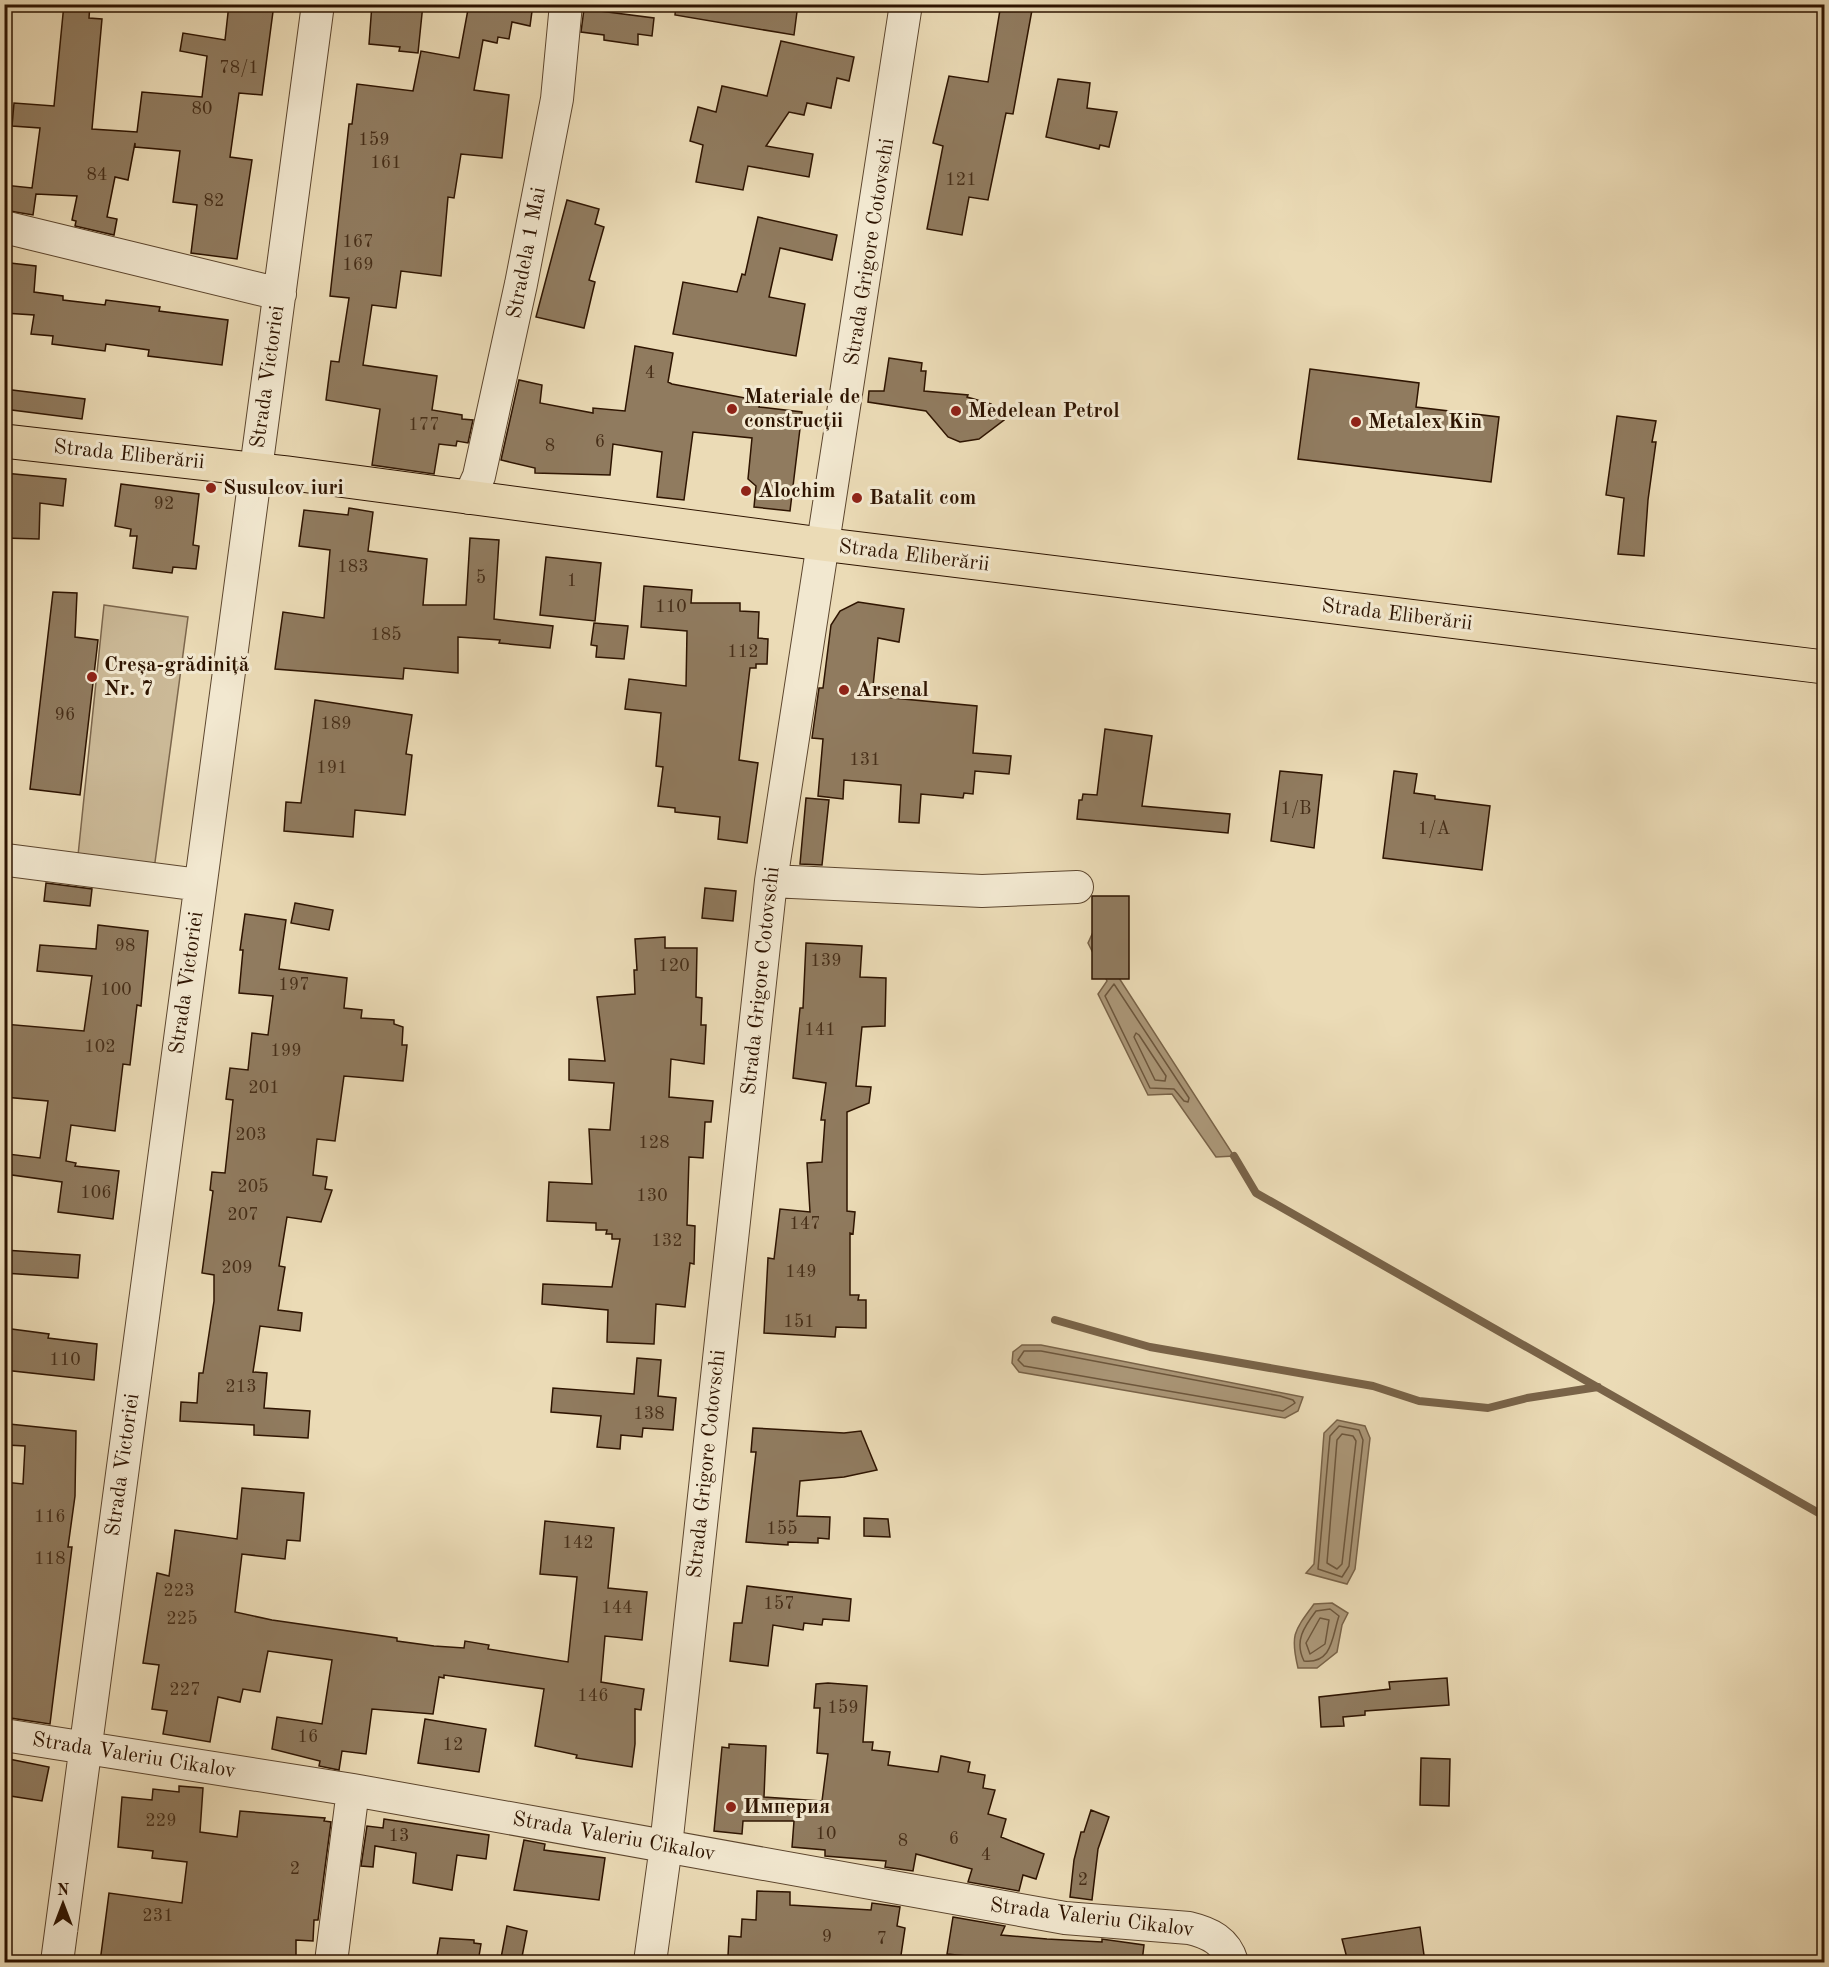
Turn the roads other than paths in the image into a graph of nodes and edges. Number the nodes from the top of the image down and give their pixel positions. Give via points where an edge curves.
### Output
1 (318, 4) edge
2 (566, 4) edge
3 (906, 4) edge
4 (4, 227) edge
5 (280, 294) junction
6 (4, 441) edge
7 (256, 470) junction
8 (469, 498) junction
9 (821, 544) junction
10 (1824, 667) edge
11 (7, 860) dead end
12 (771, 881) junction
13 (200, 885) junction
14 (1077, 887) dead end
15 (4, 1735) edge
16 (85, 1748) junction
17 (353, 1790) junction
18 (666, 1846) junction
19 (1226, 1952) edge
20 (57, 1962) edge
21 (331, 1962) edge
22 (650, 1962) edge

1 - 5 street, Strada Victoriei
2 - 8 street, Stradela 1 Mai via 557,99 521,284 479,476
3 - 9 street, Strada Grigore Cotovschi via 832,495
4 - 5 street
5 - 7 street, Strada Victoriei
6 - 7 main road, Strada Eliberării
7 - 8 main road, Strada Eliberării
7 - 13 street, Strada Victoriei
8 - 9 main road, Strada Eliberării
9 - 10 main road, Strada Eliberării
9 - 12 street, Strada Grigore Cotovschi
11 - 13 street
12 - 14 street via 982,891
12 - 18 street, Strada Grigore Cotovschi
13 - 16 street, Strada Victoriei
15 - 16 street, Strada Valeriu Cikalov
16 - 17 street, Strada Valeriu Cikalov
16 - 20 street, Strada Victoriei
17 - 18 street, Strada Valeriu Cikalov
17 - 21 street
18 - 19 street, Strada Valeriu Cikalov via 1065,1918 1190,1928 1207,1933
18 - 22 street, Strada Grigore Cotovschi

